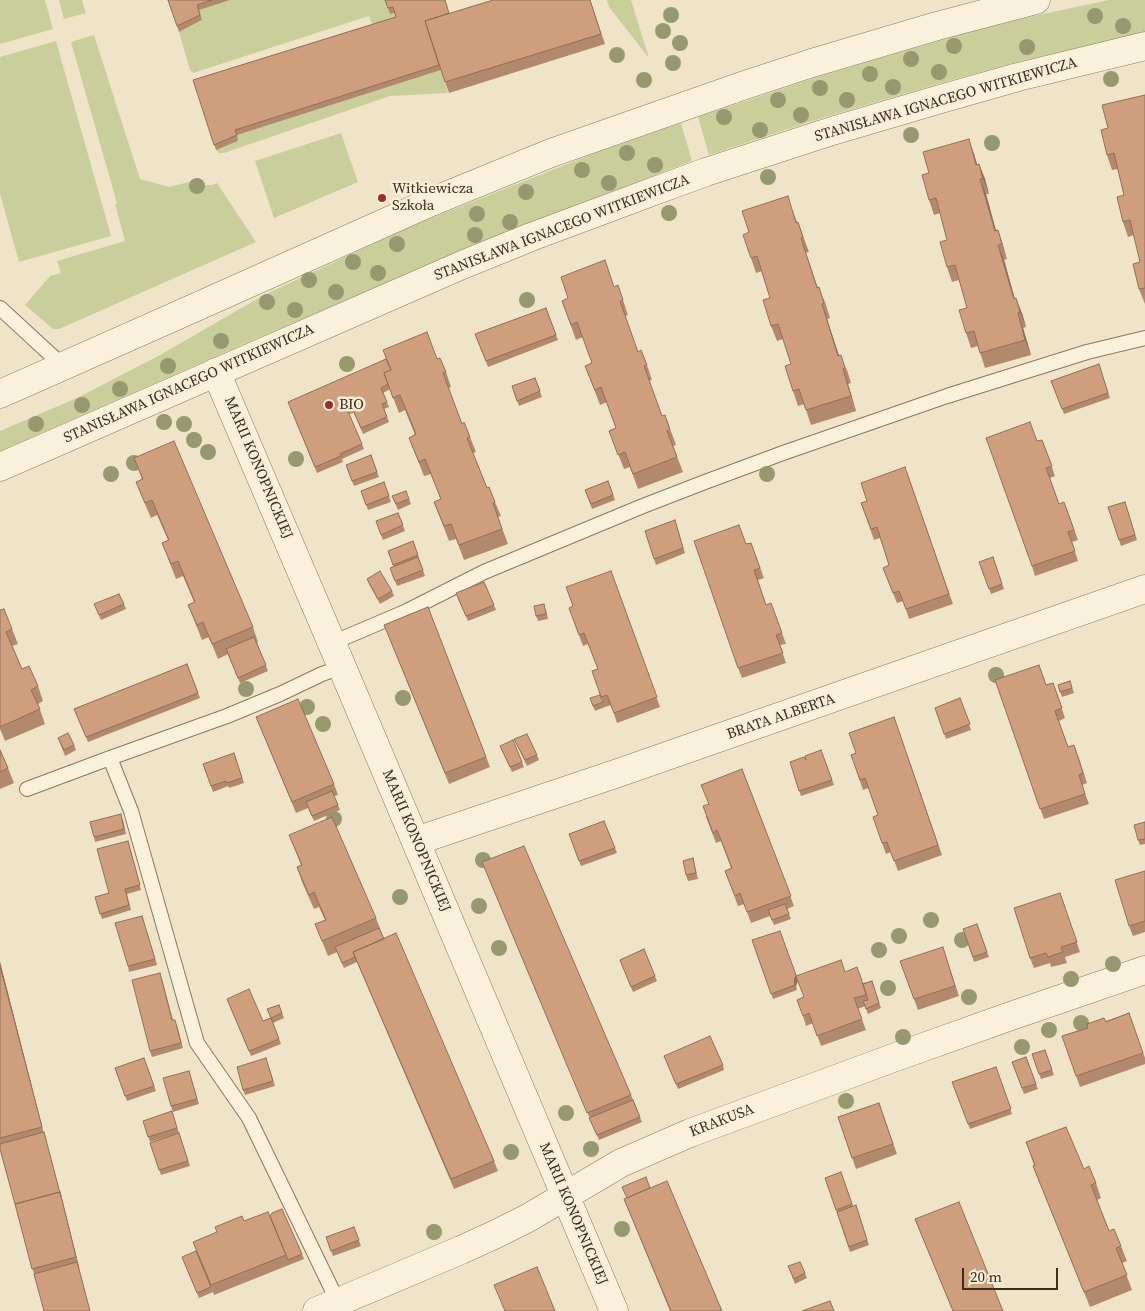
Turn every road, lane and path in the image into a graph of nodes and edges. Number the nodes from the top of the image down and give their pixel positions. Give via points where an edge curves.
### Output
1 (1036, 0) edge
2 (1145, 46) edge
3 (0, 308) edge
4 (1145, 338) edge
5 (63, 366) junction
6 (216, 372) junction
7 (0, 394) edge
8 (0, 467) edge
9 (1145, 589) edge
10 (337, 655) junction
11 (110, 758) junction
12 (27, 789) dead end
13 (416, 841) junction
14 (1145, 970) edge
15 (565, 1197) junction
16 (327, 1306) edge
17 (614, 1311) edge

1 - 5 street via 812,63 551,153 431,202
2 - 6 street, STANISŁAWA IGNACEGO WITKIEWICZA via 944,98 706,172 462,265
3 - 5 lane
4 - 10 lane via 1087,352 947,396 643,506 484,572 407,611
5 - 7 street
6 - 8 street, STANISŁAWA IGNACEGO WITKIEWICZA
6 - 10 street, MARII KONOPNICKIEJ
9 - 13 street, BRATA ALBERTA
10 - 11 lane via 322,674 280,694
10 - 13 street, MARII KONOPNICKIEJ
11 - 12 lane
11 - 16 lane via 130,811 197,1043 249,1118
13 - 15 street, MARII KONOPNICKIEJ
14 - 15 street, KRAKUSA via 690,1133 621,1163
15 - 16 street, KRAKUSA via 478,1242
15 - 17 street, MARII KONOPNICKIEJ

